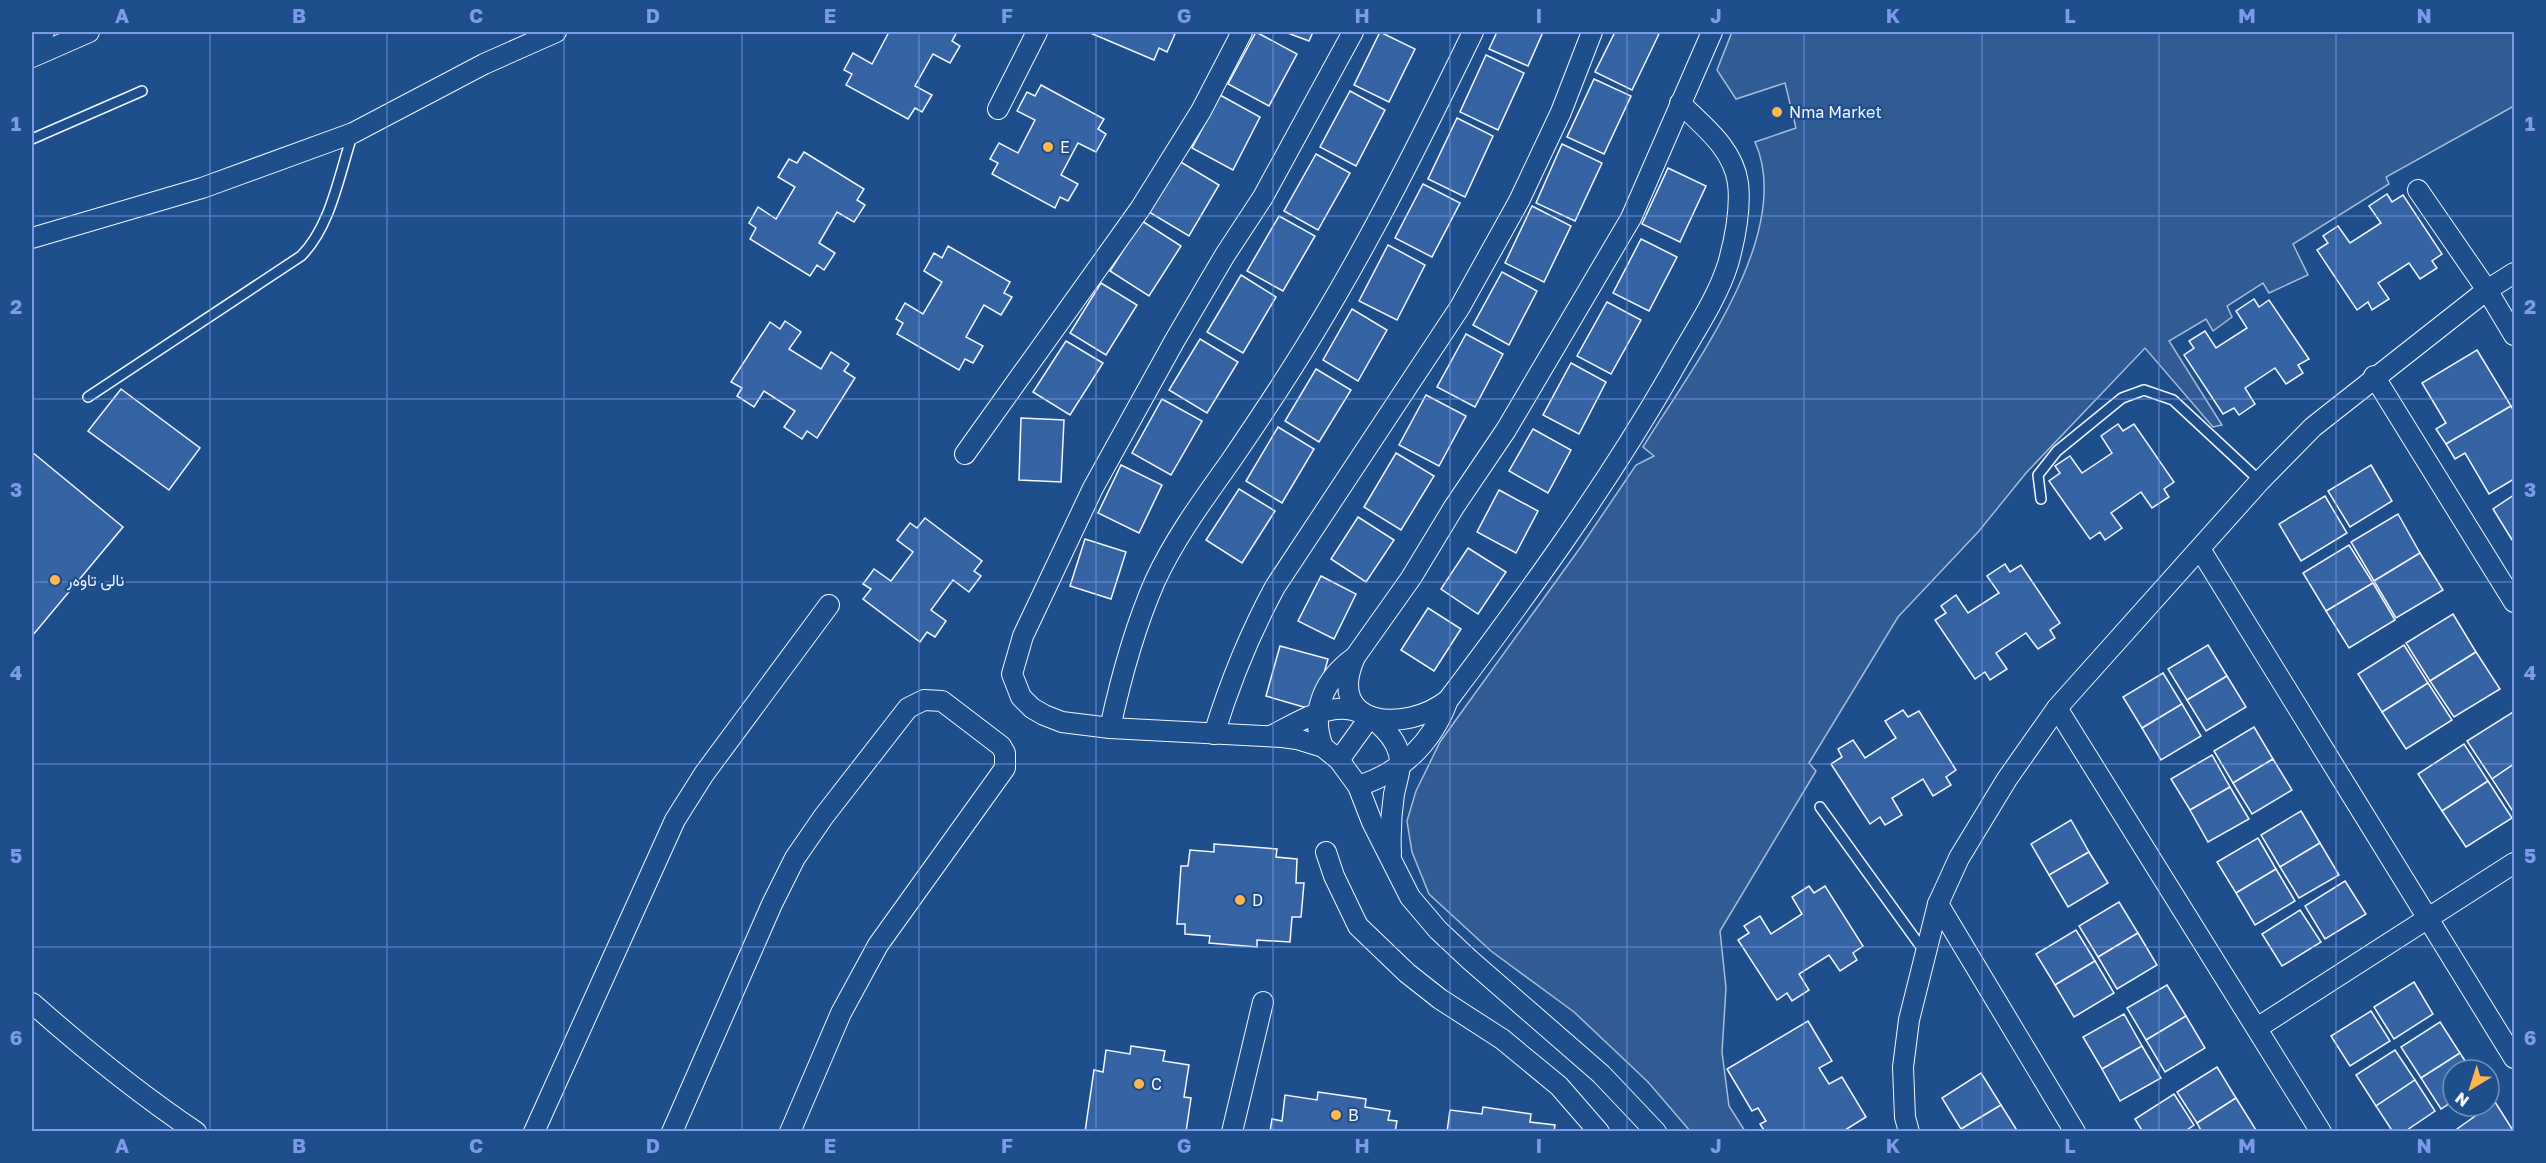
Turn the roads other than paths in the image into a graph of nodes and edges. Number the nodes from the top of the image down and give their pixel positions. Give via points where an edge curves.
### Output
1 (44, 32) edge
2 (88, 32) edge
3 (556, 32) edge
4 (1036, 32) edge
5 (1242, 32) edge
6 (1353, 32) edge
7 (1473, 32) edge
8 (1592, 32) edge
9 (1712, 32) edge
10 (32, 47) edge
11 (32, 57) edge
12 (142, 91) dead end
13 (1680, 104) junction
14 (998, 109) dead end
15 (353, 133) junction
16 (32, 140) edge
17 (2418, 190) dead end
18 (32, 238) edge
19 (2514, 273) edge
20 (2487, 290) junction
21 (2514, 334) edge
22 (2374, 376) junction
23 (88, 397) dead end
24 (965, 454) dead end
25 (2260, 481) junction
26 (2042, 499) dead end
27 (2200, 549) junction
28 (2514, 602) edge
29 (829, 605) dead end
30 (1355, 657) junction
31 (1448, 700) junction
32 (2057, 708) junction
33 (1318, 712) junction
34 (1370, 717) junction
35 (1110, 728) junction
36 (1214, 734) junction
37 (1268, 738) junction
38 (1323, 747) junction
39 (1339, 760) junction
40 (1400, 766) junction
41 (1358, 786) junction
42 (1820, 807) dead end
43 (1326, 852) dead end
44 (1391, 856) junction
45 (2514, 863) edge
46 (1938, 904) junction
47 (2428, 918) junction
48 (1924, 952) junction
49 (1263, 1002) dead end
50 (32, 1003) edge
51 (2256, 1028) junction
52 (2514, 1058) edge
53 (196, 1131) edge
54 (534, 1131) edge
55 (672, 1131) edge
56 (790, 1131) edge
57 (1232, 1131) edge
58 (1598, 1131) edge
59 (1656, 1131) edge
60 (1909, 1131) edge
61 (2075, 1131) edge
62 (2321, 1131) edge

1 - 10 street
2 - 11 street
3 - 15 street via 484,64
4 - 14 street
5 - 24 street via 1201,111 1140,209
6 - 35 street via 1268,188 1181,330 1098,478 1023,636 1012,674 1026,702 1062,722
7 - 35 street via 1352,270 1259,420 1178,538 1156,579 1124,666
8 - 36 street via 1561,112 1519,201 1460,307 1275,587 1250,634
9 - 13 street
12 - 16 lane
13 - 30 street via 1631,218 1577,312 1411,578
13 - 31 street via 1716,138 1730,158 1738,182 1736,228 1727,266 1649,410 1592,502
15 - 18 street via 202,188
15 - 23 lane via 323,227 301,256
17 - 20 street
19 - 20 street
20 - 21 street
20 - 22 street
22 - 25 street via 2313,427
22 - 28 street
25 - 26 lane via 2173,400 2144,390 2122,398 2057,451 2038,476
25 - 27 street
27 - 32 street
27 - 47 street
29 - 54 street via 704,774 675,820
30 - 33 street via 1329,680
30 - 34 street via 1350,667 1349,690 1353,701
31 - 34 street via 1411,719 1383,721
31 - 40 street via 1425,742
32 - 46 street via 1959,858
32 - 51 street
33 - 34 street via 1344,709
33 - 37 street
33 - 38 street
34 - 39 street
34 - 40 street via 1394,742
35 - 36 street
36 - 37 street
37 - 38 street via 1297,739
38 - 39 street
39 - 41 street
40 - 41 street
40 - 44 street via 1392,811
41 - 44 street
42 - 48 lane
43 - 58 street via 1358,926 1407,973 1502,1039 1560,1086
44 - 59 street via 1410,897 1438,930 1601,1074
45 - 47 street
46 - 48 street
46 - 61 street
47 - 51 street
47 - 52 street
48 - 60 street via 1909,1020 1904,1067
49 - 57 street
50 - 53 street via 93,1056
51 - 62 street
55 - 56 street via 795,858 908,708 924,700 942,701 1001,746 1005,768 878,945 841,1013

